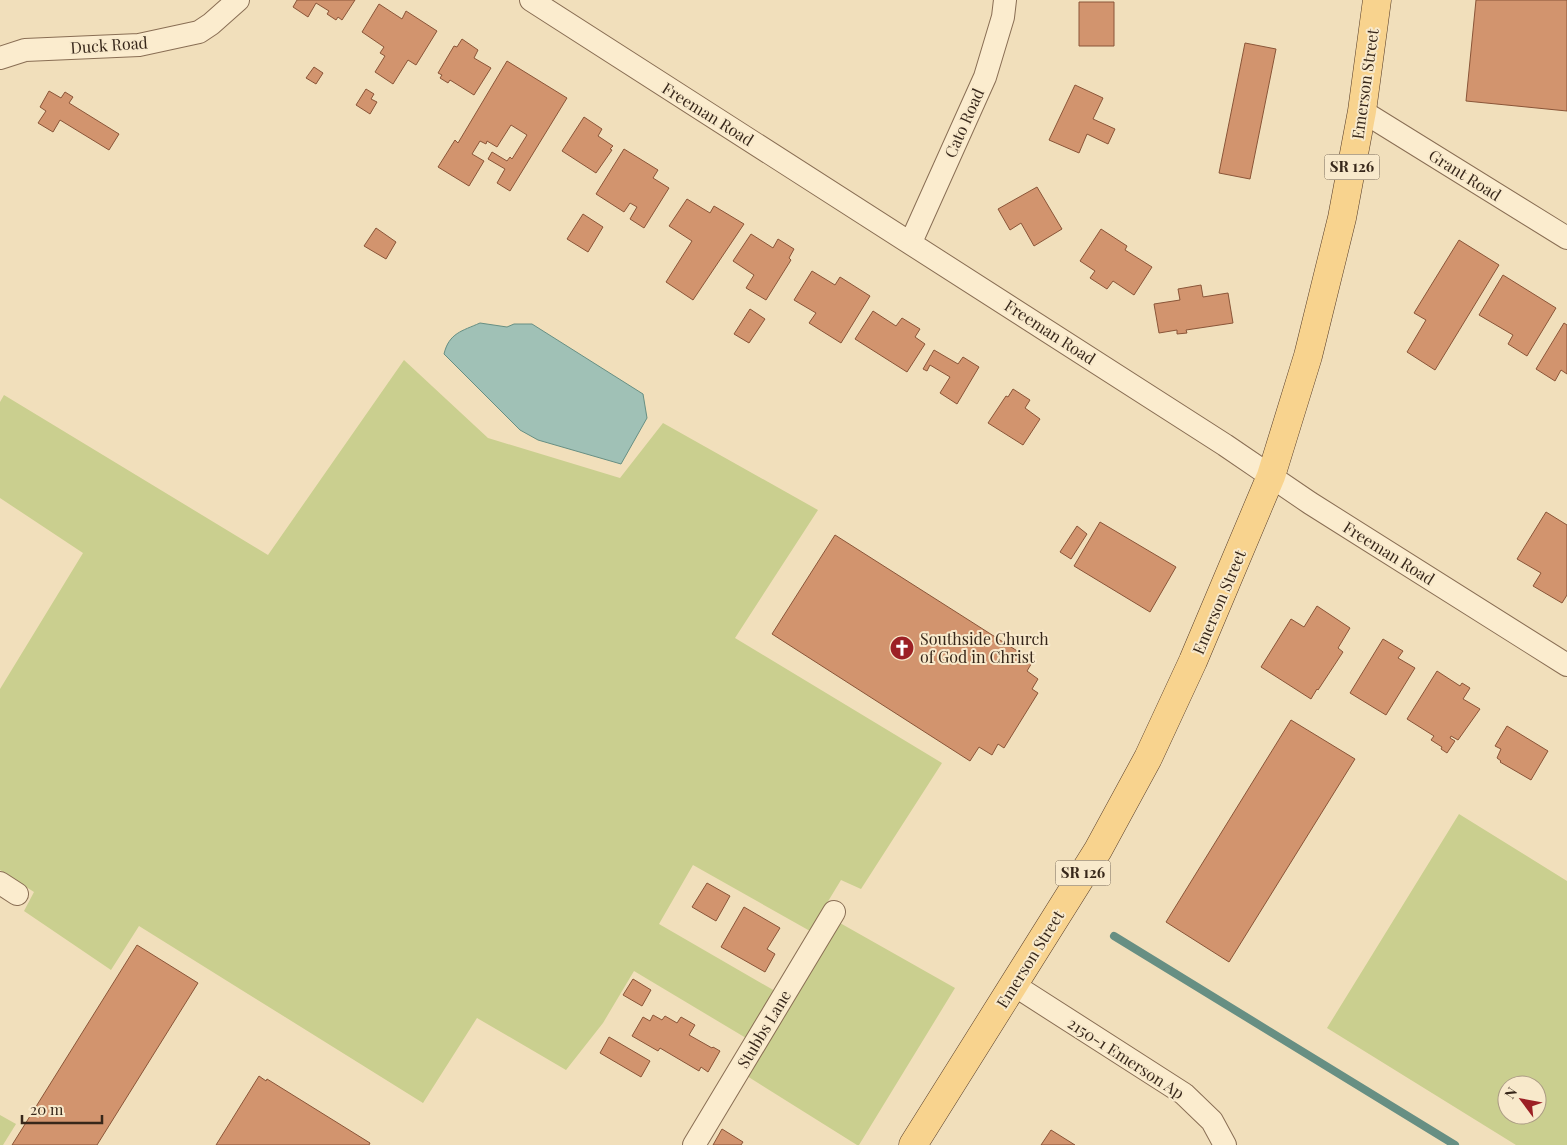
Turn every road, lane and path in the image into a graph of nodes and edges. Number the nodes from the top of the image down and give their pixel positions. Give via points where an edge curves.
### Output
1 (238, 0) edge
2 (531, 0) edge
3 (1005, 0) edge
4 (1377, 0) edge
5 (0, 58) edge
6 (1362, 111) junction
7 (1567, 238) edge
8 (911, 242) junction
9 (1271, 476) junction
10 (1567, 666) edge
11 (834, 912) dead end
12 (1014, 985) junction
13 (694, 1145) edge
14 (913, 1145) edge
15 (1225, 1145) edge

1 - 5 street, Duck Road via 198,32 139,45 25,50
2 - 8 street, Freeman Road
3 - 8 street, Cato Road via 985,77
4 - 6 main road, Emerson Street / SR 126
6 - 7 street, Grant Road
6 - 9 main road, Emerson Street / SR 126 via 1342,218 1314,332
8 - 9 street, Freeman Road
9 - 10 street, Freeman Road
9 - 12 main road, Emerson Street / SR 126 via 1148,758 1098,850
11 - 13 street, Stubbs Lane
12 - 14 main road, Emerson Street / SR 126
12 - 15 street, 2150-1 Emerson Ap via 1184,1094 1212,1121

